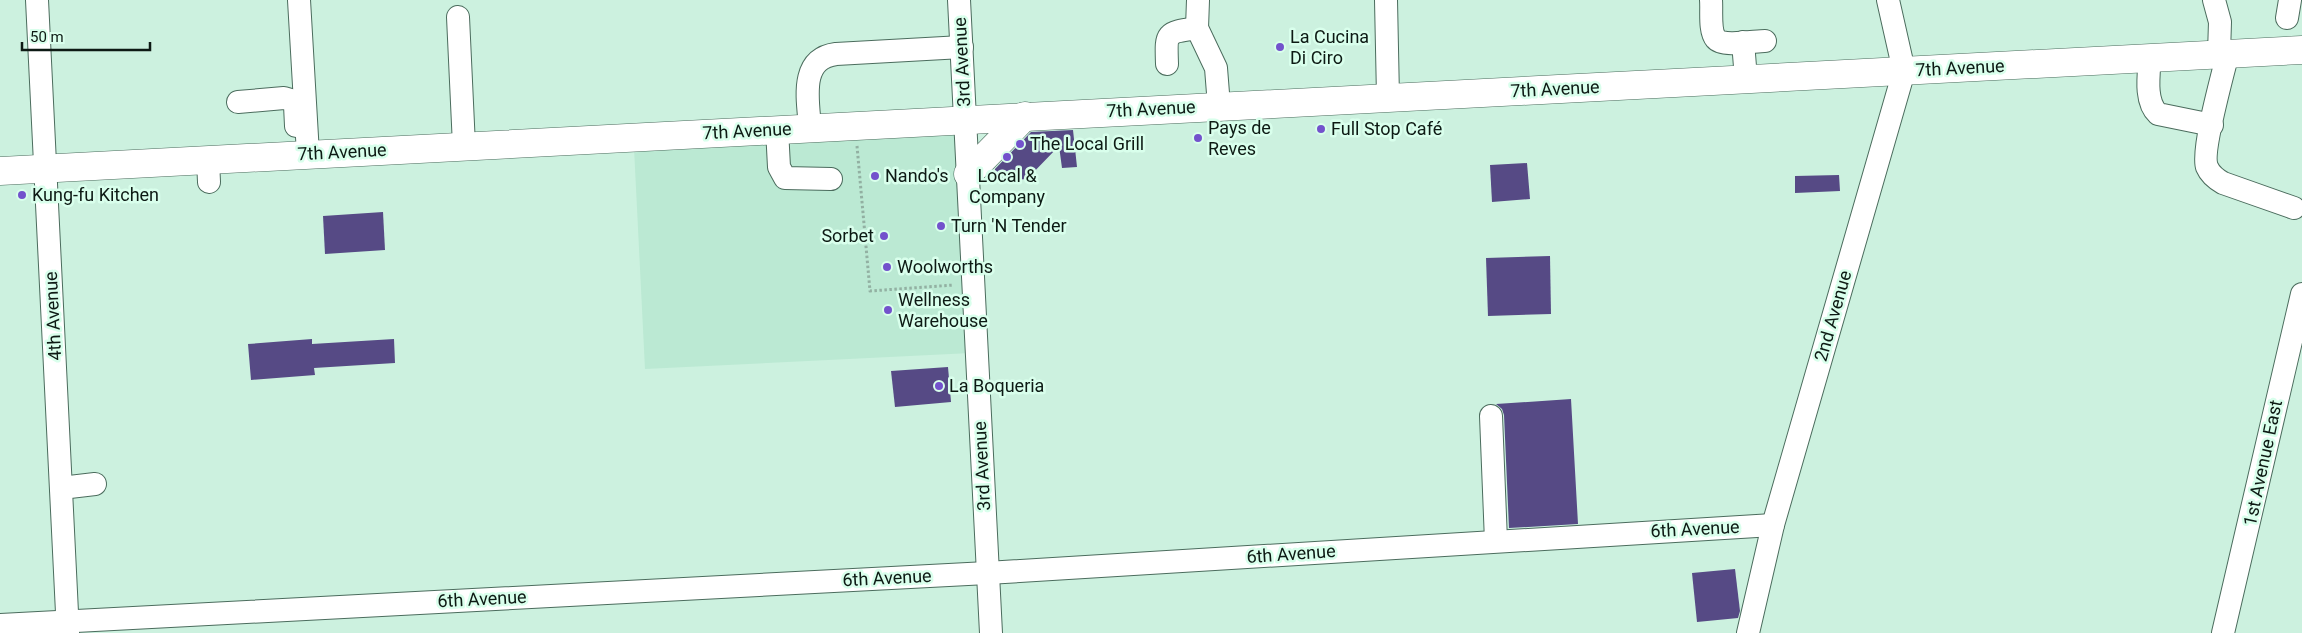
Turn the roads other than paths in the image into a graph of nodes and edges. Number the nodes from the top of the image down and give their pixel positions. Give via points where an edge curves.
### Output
1 (37, 0) edge
2 (300, 0) edge
3 (959, 0) edge
4 (1198, 0) edge
5 (1386, 0) edge
6 (1711, 0) edge
7 (1888, 0) edge
8 (2214, 0) edge
9 (458, 16) dead end
10 (1197, 28) junction
11 (1766, 41) dead end
12 (1743, 42) junction
13 (962, 47) junction
14 (2302, 50) edge
15 (2224, 53) junction
16 (2150, 56) junction
17 (1167, 64) dead end
18 (1904, 71) junction
19 (1746, 79) junction
20 (1388, 97) junction
21 (238, 102) dead end
22 (1219, 106) junction
23 (1025, 116) junction
24 (965, 119) junction
25 (2212, 125) junction
26 (810, 127) junction
27 (776, 129) junction
28 (464, 146) junction
29 (303, 155) junction
30 (46, 168) junction
31 (0, 171) edge
32 (968, 174) junction
33 (831, 179) dead end
34 (2294, 208) dead end
35 (2302, 294) edge
36 (1491, 416) dead end
37 (95, 484) dead end
38 (61, 488) junction
39 (1773, 525) junction
40 (1496, 541) junction
41 (987, 573) junction
42 (0, 625) edge
43 (68, 627) edge
44 (991, 633) edge
45 (1748, 633) edge
46 (2223, 633) edge

1 - 30 street, 4th Avenue
2 - 29 street
3 - 13 street, 3rd Avenue
4 - 10 street
5 - 20 street
6 - 12 street via 1716,40 1723,44
7 - 18 street, 2nd Avenue
8 - 15 street
9 - 28 street
10 - 17 street via 1169,35
10 - 22 street via 1216,68
11 - 12 street
12 - 19 street
13 - 24 street, 3rd Avenue
13 - 26 street via 823,57 812,66 808,80
14 - 15 main road, 7th Avenue
15 - 16 main road, 7th Avenue
15 - 25 street
16 - 18 main road, 7th Avenue
16 - 25 street via 2149,84 2154,110 2158,114
18 - 19 main road, 7th Avenue
18 - 39 street, 2nd Avenue
19 - 20 main road, 7th Avenue
20 - 22 main road, 7th Avenue
21 - 29 street via 291,100 295,105
22 - 23 main road, 7th Avenue
23 - 24 main road, 7th Avenue
23 - 32 main road
24 - 26 main road, 7th Avenue
24 - 32 street, 3rd Avenue
25 - 34 street via 2206,166 2214,177
26 - 27 main road, 7th Avenue
27 - 28 main road, 7th Avenue
27 - 33 street via 779,168 785,178
28 - 29 main road, 7th Avenue
29 - 30 main road, 7th Avenue via 209,171
30 - 31 main road, 7th Avenue
30 - 38 street, 4th Avenue
32 - 41 street, 3rd Avenue
35 - 46 street, 1st Avenue East
36 - 40 street
37 - 38 street
38 - 43 street, 4th Avenue
39 - 40 street, 6th Avenue
39 - 45 street, 2nd Avenue
40 - 41 street, 6th Avenue
41 - 43 street, 6th Avenue
41 - 44 street, 3rd Avenue
42 - 43 street, 6th Avenue

